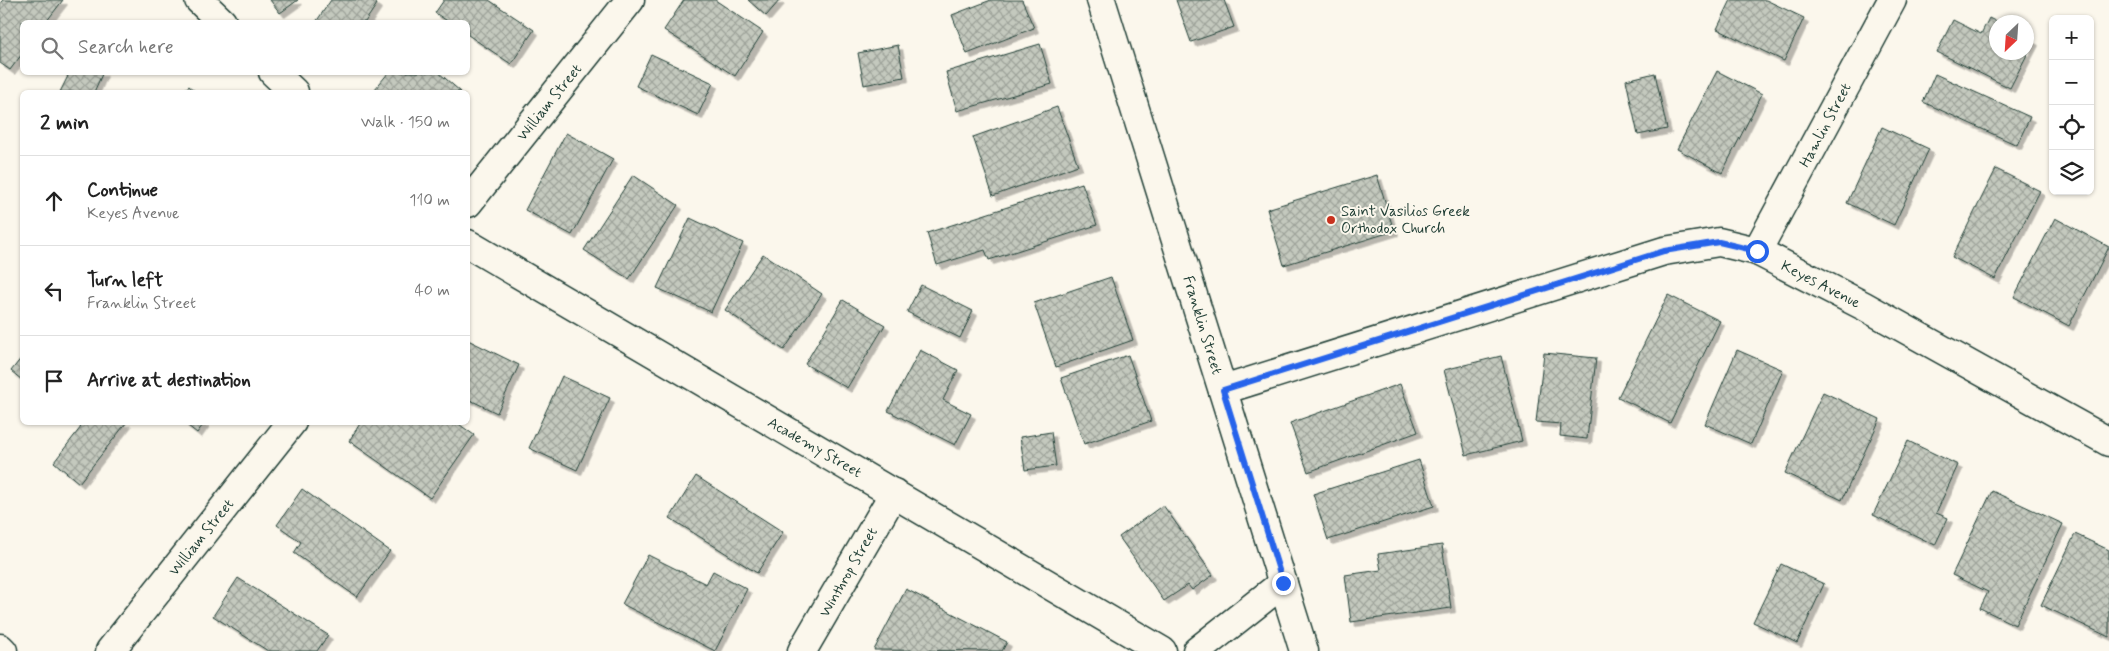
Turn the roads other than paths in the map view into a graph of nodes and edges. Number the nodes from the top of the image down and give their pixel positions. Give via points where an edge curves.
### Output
1 (199, 0) edge
2 (630, 0) edge
3 (1101, 0) edge
4 (1892, 0) edge
5 (220, 20) edge
6 (276, 75) edge
7 (292, 90) edge
8 (470, 200) edge
9 (470, 245) edge
10 (1757, 251) junction
11 (1223, 390) junction
12 (290, 425) edge
13 (2109, 442) edge
14 (894, 493) junction
15 (1283, 583) junction
16 (0, 648) edge
17 (3, 651) edge
18 (110, 651) edge
19 (802, 651) edge
20 (1162, 651) edge
21 (1198, 651) edge
22 (1304, 651) edge

1 - 5 street
2 - 8 street, William Street
3 - 11 street, Franklin Street
4 - 10 street, Hamlin Street
6 - 7 street
9 - 14 street, Academy Street
10 - 11 street, Keyes Avenue via 1719,242 1664,251
10 - 13 street, Keyes Avenue via 1864,306
11 - 15 street, Franklin Street
12 - 18 street, William Street
14 - 19 street, Winthrop Street
14 - 20 street, Academy Street
15 - 21 street
15 - 22 street, Franklin Street
16 - 17 street

